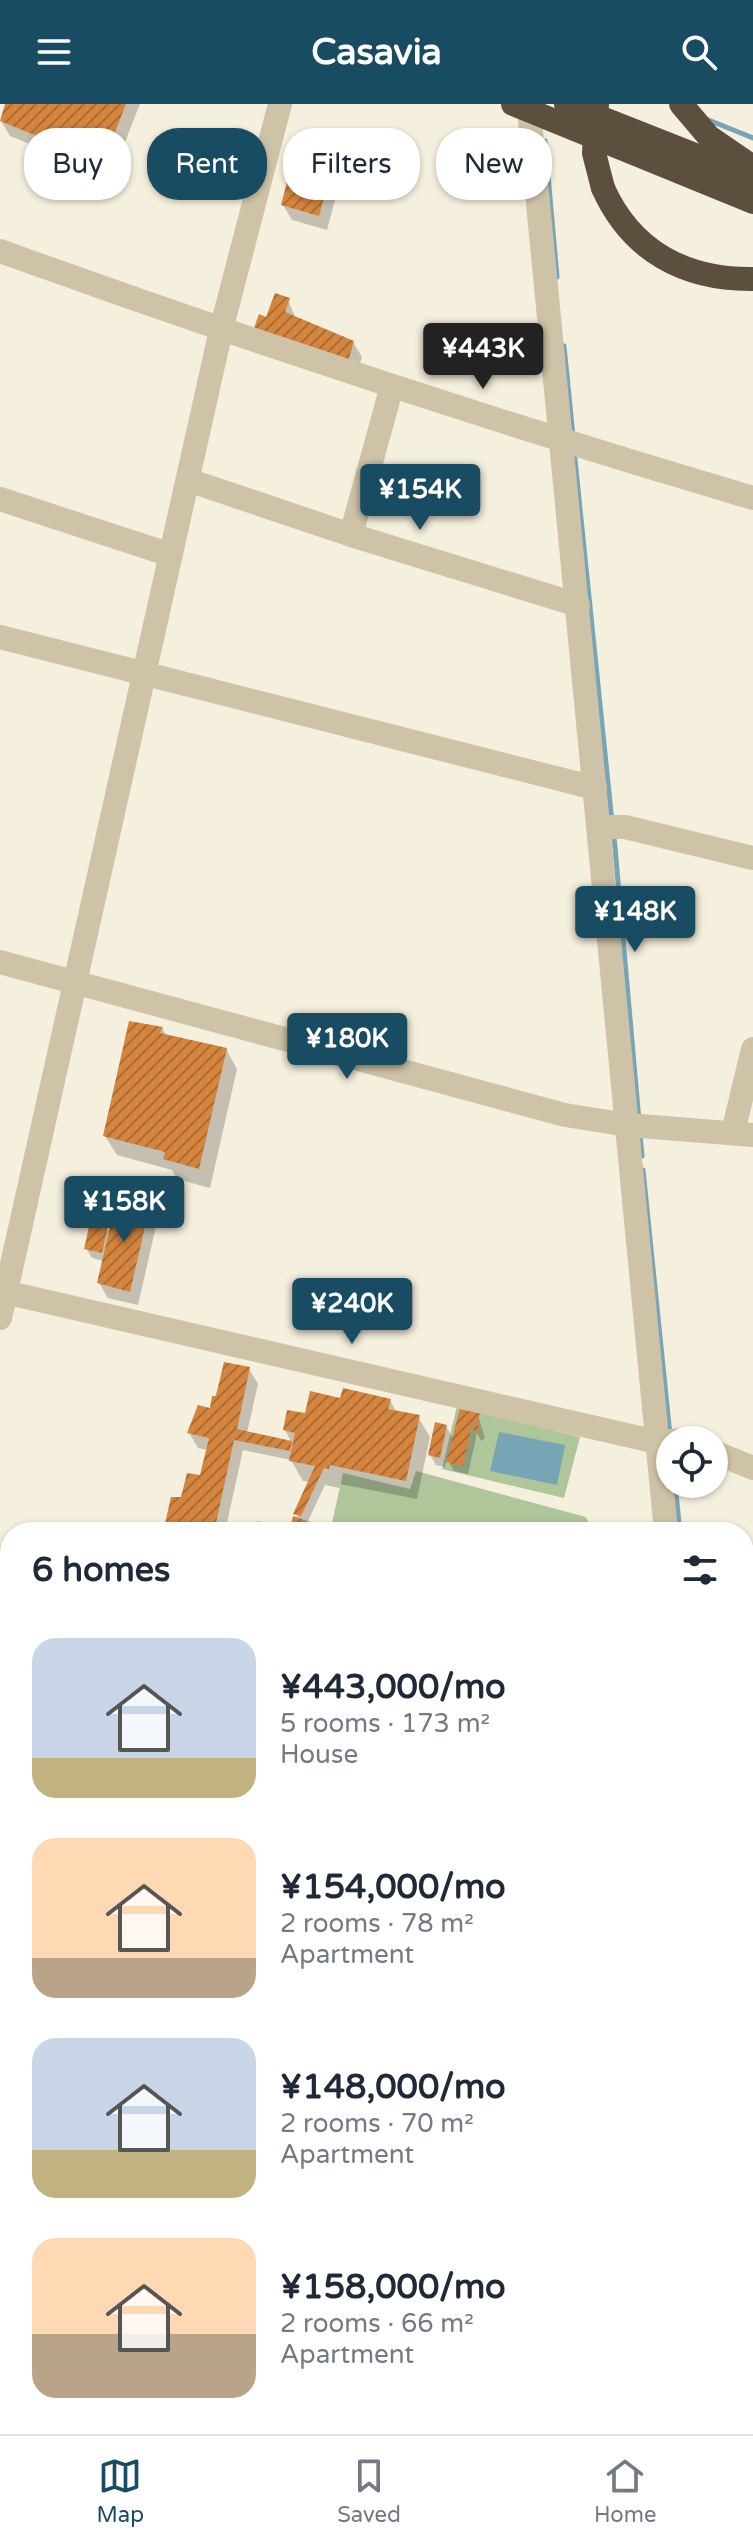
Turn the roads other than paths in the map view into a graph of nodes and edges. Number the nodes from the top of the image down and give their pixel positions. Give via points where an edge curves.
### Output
1 (566, 104) edge
2 (597, 104) edge
3 (681, 104) edge
4 (521, 107) edge
5 (281, 111) edge
6 (753, 166) edge
7 (753, 178) edge
8 (753, 202) edge
9 (0, 251) edge
10 (753, 279) edge
11 (221, 330) junction
12 (392, 386) junction
13 (559, 441) junction
14 (188, 480) junction
15 (753, 498) edge
16 (0, 499) edge
17 (351, 535) junction
18 (171, 555) junction
19 (578, 605) junction
20 (0, 637) edge
21 (144, 675) junction
22 (595, 788) junction
23 (599, 827) junction
24 (753, 858) edge
25 (0, 962) edge
26 (76, 982) junction
27 (753, 1049) edge
28 (628, 1125) junction
29 (743, 1134) edge
30 (3, 1291) edge
31 (0, 1318) edge
32 (656, 1431) edge
33 (656, 1442) edge
34 (728, 1458) edge
35 (753, 1468) edge
36 (663, 1498) edge
37 (665, 1522) edge

1 - 7 highway
2 - 10 highway, bridge via 594,153 603,188 629,232 663,259 702,275
3 - 6 highway via 709,137
4 - 8 highway
4 - 13 street
5 - 11 street
9 - 11 street
11 - 12 street
11 - 14 street
12 - 13 street
12 - 17 street
13 - 15 street
13 - 19 street
14 - 17 street
14 - 18 street
16 - 18 street
17 - 19 street
18 - 21 street
19 - 22 street
20 - 21 street
21 - 22 street
21 - 26 street
22 - 23 street
23 - 24 street via 625,827
23 - 28 street
25 - 26 street
26 - 28 street via 565,1115
26 - 30 street
27 - 29 street
28 - 29 street
28 - 32 street
30 - 31 street
30 - 33 street
34 - 35 street
36 - 37 street

